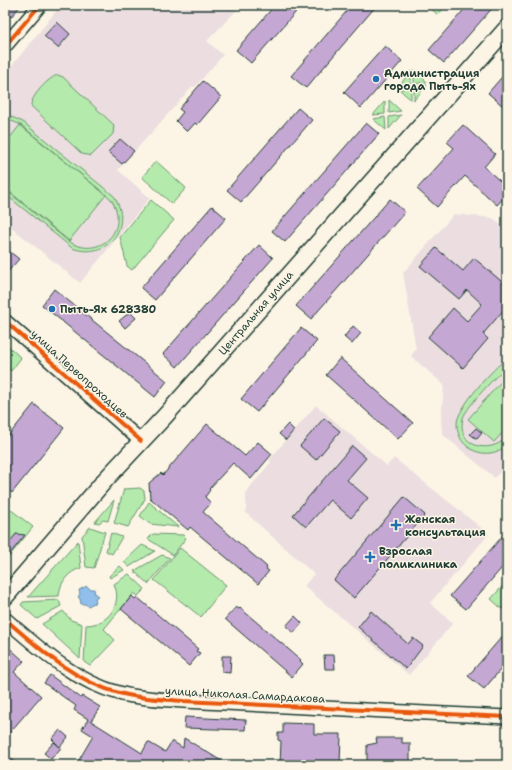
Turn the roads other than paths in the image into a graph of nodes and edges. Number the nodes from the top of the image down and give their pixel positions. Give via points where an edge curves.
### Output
1 (40, 5) edge
2 (507, 28) edge
3 (5, 46) edge
4 (5, 321) edge
5 (141, 442) junction
6 (5, 596) edge
7 (5, 619) edge
8 (507, 717) edge

1 - 3 street
2 - 5 main road, Центральная улица
4 - 5 street, улица Первопроходцев
5 - 6 main road, Центральная улица
7 - 8 street, улица Николая Самардакова via 39,648 76,674 104,688 134,696 190,702

